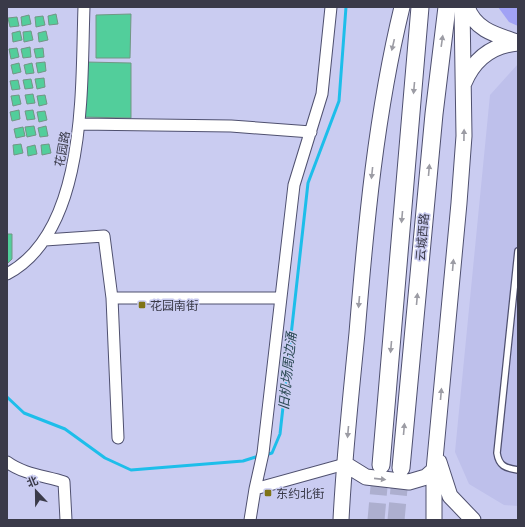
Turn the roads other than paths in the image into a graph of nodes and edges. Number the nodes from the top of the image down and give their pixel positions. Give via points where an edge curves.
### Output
1 (84, 7) edge
2 (330, 7) edge
3 (402, 7) edge
4 (420, 7) edge
5 (447, 7) edge
6 (462, 7) edge
7 (467, 7) edge
8 (518, 43) edge
9 (463, 85) junction
10 (79, 124) junction
11 (312, 132) junction
12 (45, 240) junction
13 (518, 251) edge
14 (518, 254) edge
15 (7, 274) edge
16 (112, 298) junction
17 (281, 298) junction
18 (118, 438) dead end
19 (436, 447) junction
20 (7, 462) edge
21 (345, 464) junction
22 (381, 465) tunnel mouth
23 (401, 468) tunnel mouth
24 (434, 470) junction
25 (518, 470) edge
26 (255, 489) junction
27 (66, 520) edge
28 (250, 520) edge
29 (341, 520) edge
30 (434, 520) edge
31 (473, 520) edge

1 - 10 street, 花园路
2 - 11 street via 322,94
3 -> 21 main road via 387,71 374,149
4 -> 22 main road, 云城西路
23 -> 5 main road, 云城西路 via 434,114
6 - 9 main road
7 - 8 main road via 478,26
8 - 9 main road via 498,46 479,58
19 -> 9 main road via 464,136
10 - 11 street via 230,126
10 - 12 street, 花园路 via 69,179 56,219
11 - 17 street via 294,185
12 - 15 street, 花园路 via 31,257
12 - 16 street via 104,236
13 - 14 lane
14 - 25 lane via 497,453 498,462 506,468
16 - 17 street
16 - 18 street
17 - 26 street via 264,453
19 - 24 main road
19 - 31 main road via 450,496
20 - 27 street via 24,472 64,482
21 -> 24 main road via 366,477 409,482 426,477
21 - 26 street
21 - 29 main road
24 - 30 main road
26 - 28 street

